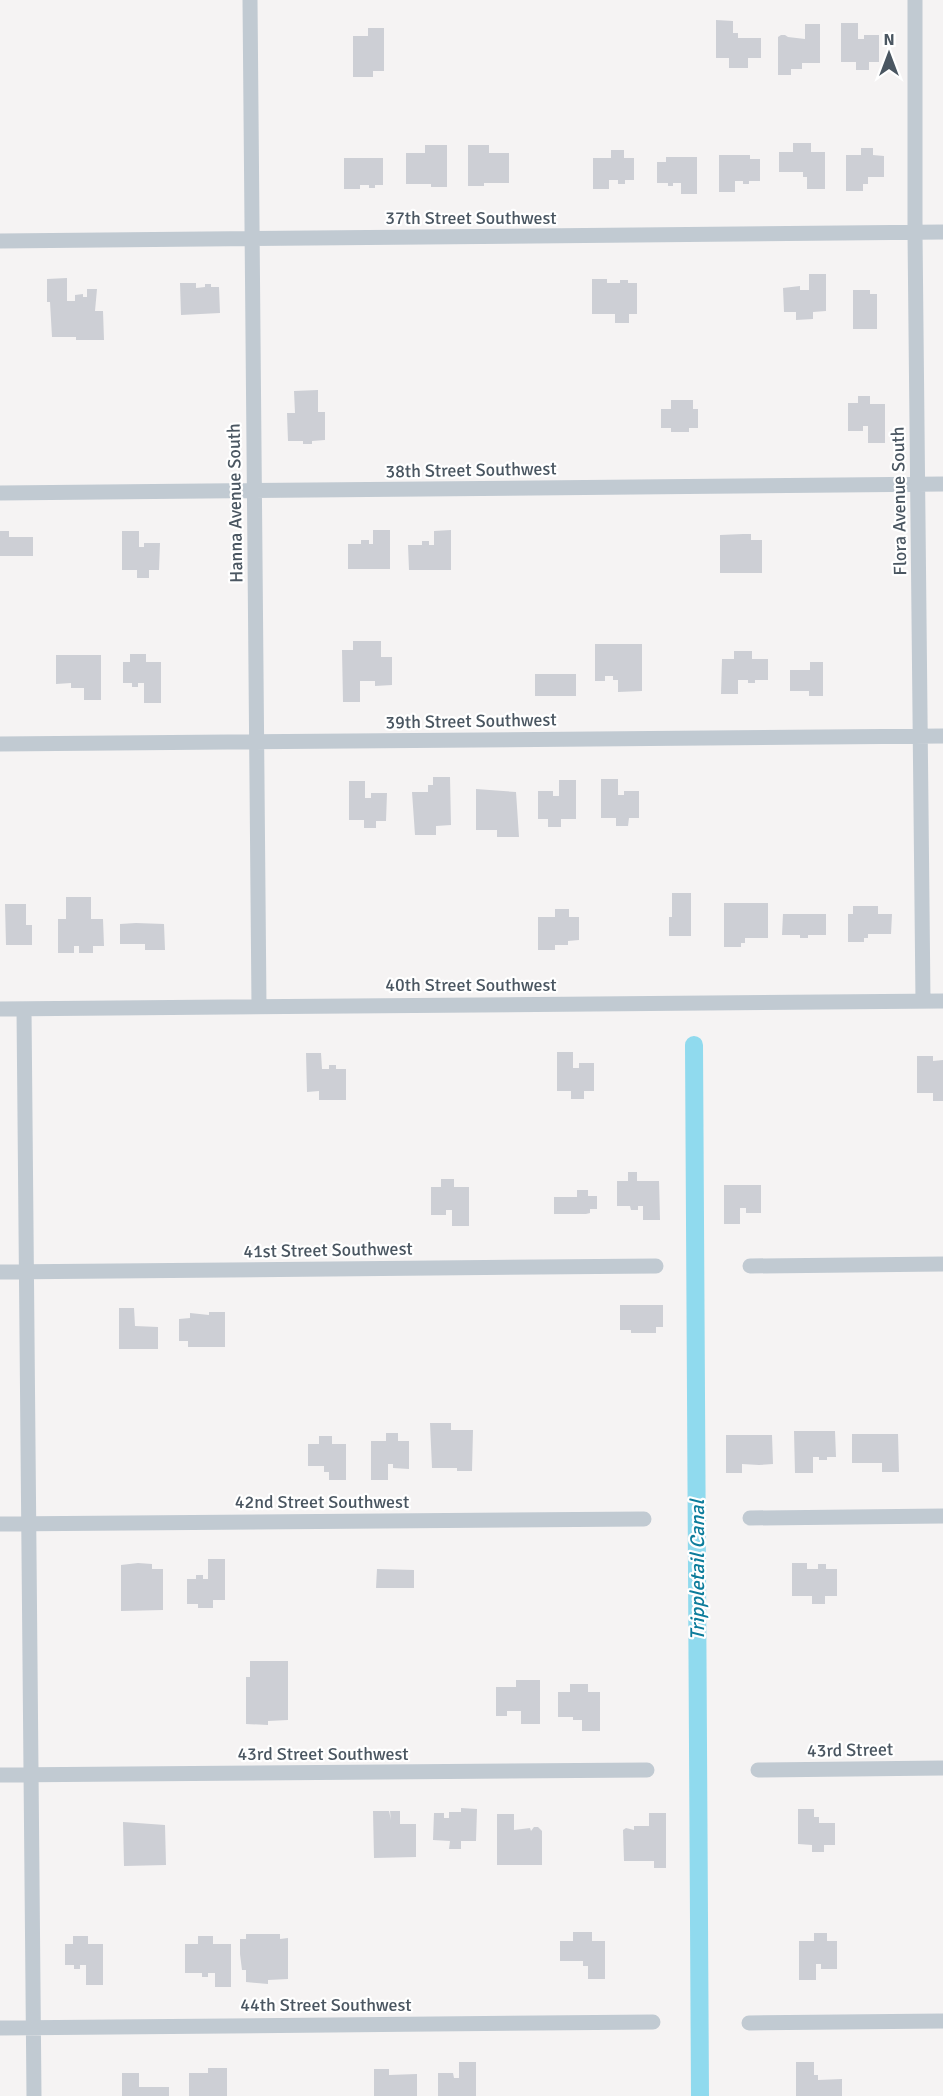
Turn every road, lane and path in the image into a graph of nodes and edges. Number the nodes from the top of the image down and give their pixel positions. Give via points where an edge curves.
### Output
1 (250, 0) edge
2 (915, 0) edge
3 (943, 232) edge
4 (915, 233) junction
5 (252, 239) junction
6 (0, 241) edge
7 (918, 484) junction
8 (943, 484) edge
9 (254, 492) junction
10 (0, 493) edge
11 (921, 736) junction
12 (943, 736) edge
13 (257, 742) junction
14 (0, 744) edge
15 (923, 1001) junction
16 (943, 1001) edge
17 (259, 1006) junction
18 (0, 1009) edge
19 (24, 1009) junction
20 (943, 1264) edge
21 (656, 1266) dead end
22 (750, 1266) dead end
23 (0, 1272) edge
24 (27, 1272) junction
25 (943, 1516) edge
26 (750, 1518) dead end
27 (644, 1519) dead end
28 (29, 1523) junction
29 (0, 1524) edge
30 (943, 1768) edge
31 (647, 1770) dead end
32 (758, 1770) dead end
33 (0, 1775) edge
34 (31, 1775) junction
35 (943, 2021) edge
36 (653, 2022) dead end
37 (749, 2023) dead end
38 (0, 2028) edge
39 (33, 2028) junction
40 (34, 2096) edge

1 - 5 street, Hanna Avenue South
2 - 4 street, Flora Avenue South
3 - 4 street, 37th Street Southwest
4 - 5 street, 37th Street Southwest
4 - 7 street, Flora Avenue South
5 - 6 street, 37th Street Southwest
5 - 9 street, Hanna Avenue South
7 - 8 street, 38th Street Southwest
7 - 9 street, 38th Street Southwest
7 - 11 street, Flora Avenue South
9 - 10 street, 38th Street Southwest
9 - 13 street, Hanna Avenue South
11 - 12 street, 39th Street Southwest
11 - 13 street, 39th Street Southwest
11 - 15 street, Flora Avenue South
13 - 14 street, 39th Street Southwest
13 - 17 street, Hanna Avenue South
15 - 16 street, 40th Street Southwest
15 - 17 street, 40th Street Southwest
17 - 19 street, 40th Street Southwest
18 - 19 street, 40th Street Southwest
19 - 24 street
20 - 22 street
21 - 24 street, 41st Street Southwest
23 - 24 street, 41st Street Southwest
24 - 28 street
25 - 26 street
27 - 28 street, 42nd Street Southwest
28 - 29 street, 42nd Street Southwest
28 - 34 street
30 - 32 street, 43rd Street
31 - 34 street, 43rd Street Southwest
33 - 34 street, 43rd Street Southwest
34 - 39 street
35 - 37 street
36 - 39 street, 44th Street Southwest
38 - 39 street, 44th Street Southwest
39 - 40 street

